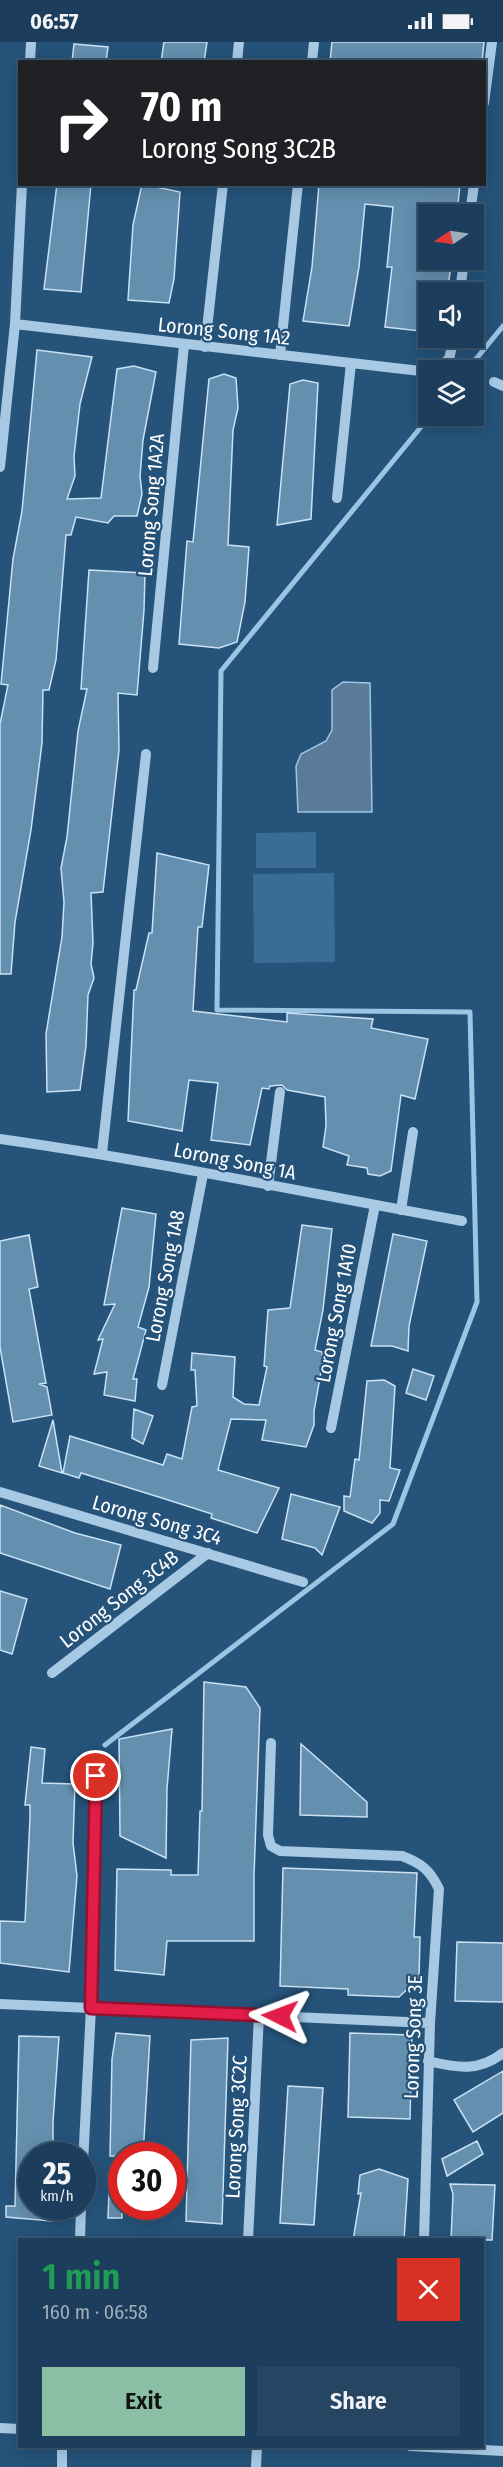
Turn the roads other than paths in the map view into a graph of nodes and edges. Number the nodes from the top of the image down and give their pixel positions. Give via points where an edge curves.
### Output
1 (31, 42) edge
2 (239, 42) edge
3 (314, 42) edge
4 (492, 42) edge
5 (30, 60) edge
6 (237, 60) edge
7 (312, 60) edge
8 (486, 88) edge
9 (22, 186) edge
10 (223, 186) edge
11 (298, 186) edge
12 (474, 186) edge
13 (471, 204) edge
14 (15, 324) junction
15 (184, 345) junction
16 (205, 347) junction
17 (280, 355) junction
18 (351, 363) junction
19 (418, 371) edge
20 (2, 431) edge
21 (0, 467) edge
22 (338, 498) dead end
23 (153, 668) dead end
24 (146, 754) dead end
25 (280, 1092) dead end
26 (413, 1132) dead end
27 (0, 1139) edge
28 (102, 1153) junction
29 (203, 1174) junction
30 (268, 1186) junction
31 (375, 1205) junction
32 (401, 1210) junction
33 (462, 1221) dead end
34 (162, 1385) dead end
35 (332, 1428) dead end
36 (0, 1492) edge
37 (208, 1553) junction
38 (303, 1582) dead end
39 (52, 1673) dead end
40 (272, 1743) dead end
41 (96, 1776) dead end
42 (0, 2004) edge
43 (91, 2008) junction
44 (259, 2015) junction
45 (430, 2023) junction
46 (503, 2053) edge
47 (428, 2061) junction
48 (84, 2142) edge
49 (81, 2220) edge
50 (80, 2238) edge
51 (249, 2238) edge
52 (424, 2238) edge
53 (0, 2428) edge
54 (18, 2429) edge
55 (62, 2448) edge
56 (257, 2448) edge
57 (435, 2448) edge
58 (503, 2451) edge
59 (62, 2467) edge
60 (256, 2467) edge

1 - 5 street
2 - 6 street
3 - 7 street
4 - 8 street
9 - 14 street
10 - 16 street
11 - 17 street
12 - 13 street
14 - 15 street, Lorong Song 1A2
14 - 20 street
15 - 16 street, Lorong Song 1A2
15 - 23 street, Lorong Song 1A2A
16 - 17 street, Lorong Song 1A2
17 - 18 street, Lorong Song 1A2
18 - 19 street, Lorong Song 1A2
18 - 22 street
20 - 21 street
24 - 28 street
25 - 30 street
26 - 32 street
27 - 28 street, Lorong Song 1A
28 - 29 street, Lorong Song 1A
29 - 30 street, Lorong Song 1A
29 - 34 street, Lorong Song 1A8
30 - 31 street, Lorong Song 1A
31 - 32 street, Lorong Song 1A
31 - 35 street, Lorong Song 1A10
32 - 33 street, Lorong Song 1A
36 - 37 street, Lorong Song 3C4
37 - 38 street, Lorong Song 3C4
37 - 39 street, Lorong Song 3C4B
40 - 45 street, Lorong Song 3E via 268,1835 271,1846 280,1851 402,1856 421,1863 432,1874 439,1889
41 - 43 street
42 - 43 street
43 - 44 street
43 - 48 street
44 - 45 street
44 - 51 street, Lorong Song 3C2C
45 - 47 street, Lorong Song 3E
46 - 47 street via 489,2064 460,2069
47 - 52 street, Lorong Song 3E
49 - 50 street
53 - 54 street
55 - 59 street
56 - 60 street
57 - 58 street

